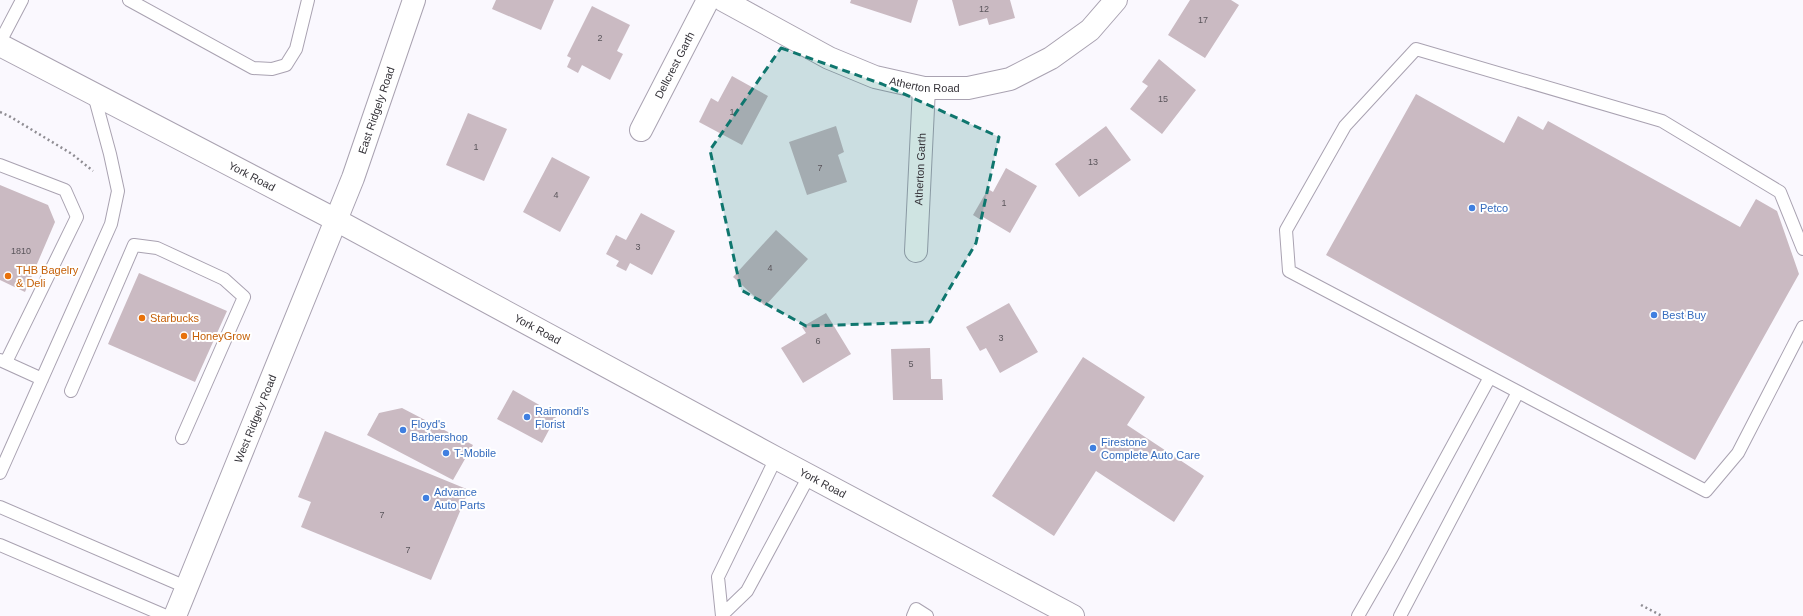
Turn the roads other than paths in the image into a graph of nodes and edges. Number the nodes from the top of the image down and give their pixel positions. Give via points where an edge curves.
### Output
1 (22, 0) edge
2 (128, 0) edge
3 (308, 0) edge
4 (414, 0) edge
5 (708, 0) edge
6 (723, 0) edge
7 (1116, 0) edge
8 (0, 42) edge
9 (0, 45) edge
10 (924, 88) junction
11 (94, 94) junction
12 (641, 130) dead end
13 (0, 165) edge
14 (336, 220) junction
15 (1803, 249) edge
16 (916, 251) dead end
17 (1803, 327) edge
18 (3, 361) edge
19 (1490, 377) junction
20 (42, 378) junction
21 (71, 391) dead end
22 (1518, 392) junction
23 (182, 438) dead end
24 (776, 458) junction
25 (0, 473) edge
26 (809, 476) junction
27 (0, 508) edge
28 (0, 545) edge
29 (186, 587) junction
30 (166, 616) edge
31 (174, 616) edge
32 (722, 616) edge
33 (913, 616) edge
34 (928, 616) edge
35 (1073, 616) edge
36 (1358, 616) edge
37 (1400, 616) edge

1 - 8 lane
2 - 3 lane via 253,68 272,69 286,65 296,49
4 - 14 street, East Ridgely Road
5 - 12 street, Dellcrest Garth
6 - 10 street, Atherton Road via 829,58 875,77
7 - 10 street, Atherton Road via 1090,30 1051,58 1010,78 968,88
9 - 11 street, York Road
10 - 16 street, Atherton Garth
11 - 14 street, York Road
11 - 20 lane via 118,191 111,224
13 - 18 lane via 65,190 77,218
14 - 24 street, York Road
14 - 29 street, West Ridgely Road
15 - 19 lane via 1780,192 1662,121 1416,48 1345,126 1286,230 1289,271
17 - 22 lane via 1738,453 1706,491
18 - 20 lane
19 - 22 lane
19 - 36 lane
20 - 25 lane
21 - 23 lane via 134,245 157,248 224,279 244,297
22 - 37 lane
24 - 26 street, York Road
24 - 32 lane via 718,577
26 - 32 lane via 747,591
26 - 35 street, York Road
27 - 29 lane
28 - 30 lane
29 - 31 street, West Ridgely Road
33 - 34 lane via 916,609

